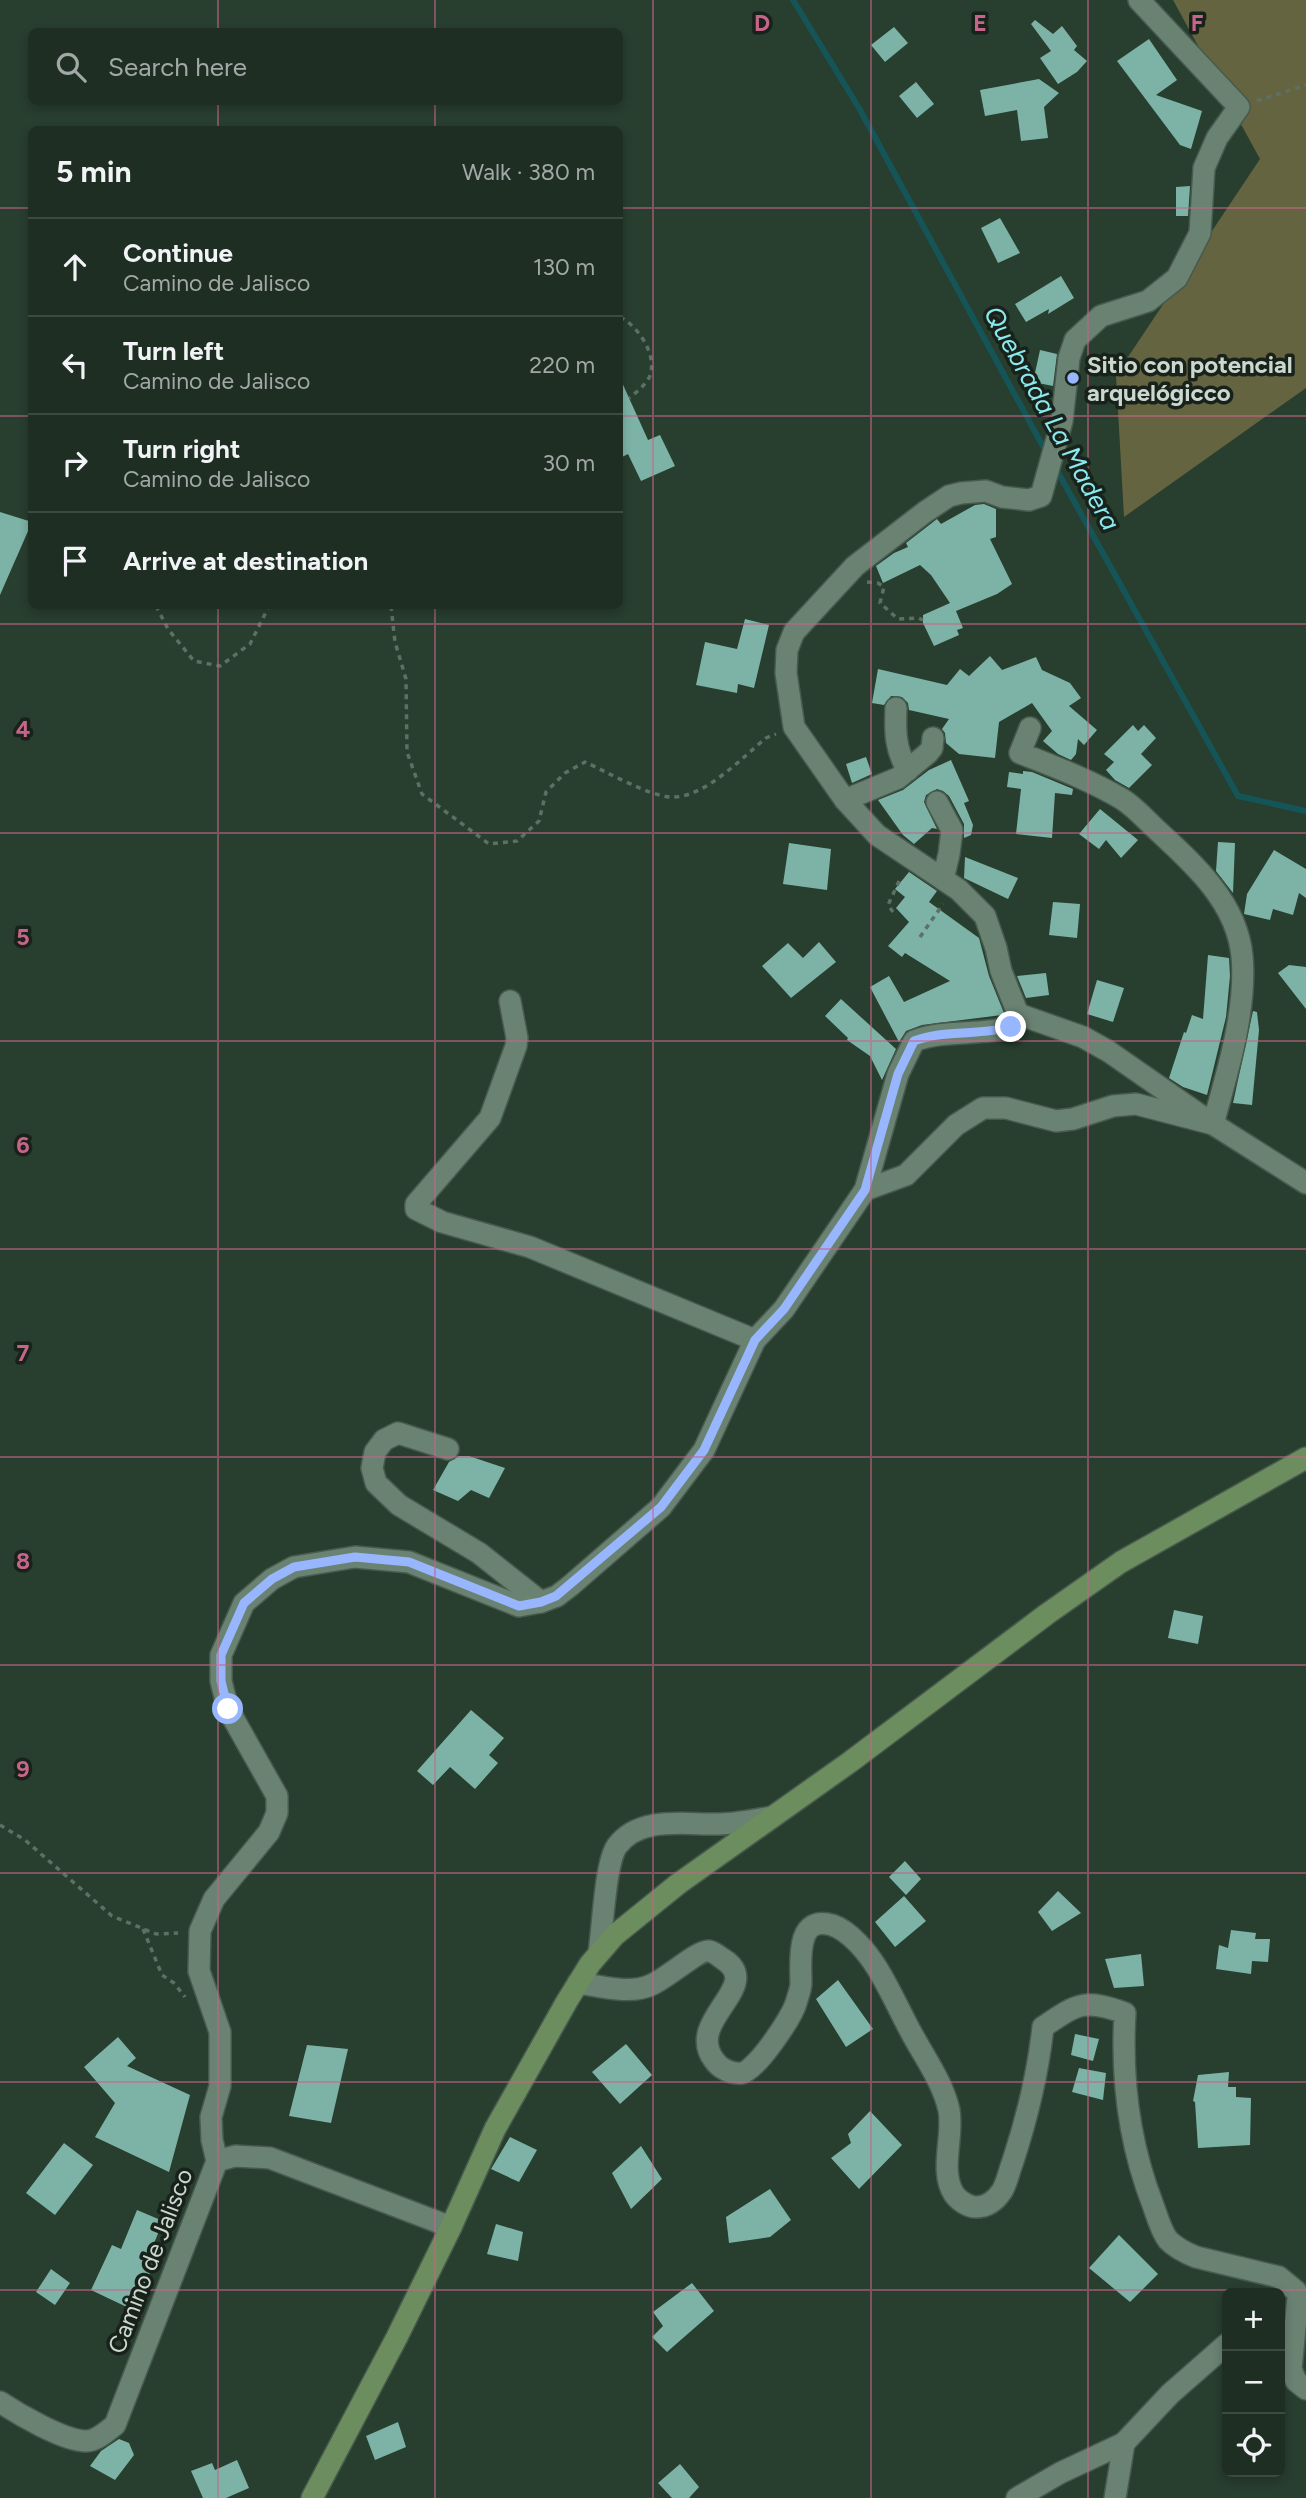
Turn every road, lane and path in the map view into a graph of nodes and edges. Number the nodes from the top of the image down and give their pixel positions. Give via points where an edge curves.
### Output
1 (1139, 0) edge
2 (1306, 85) edge
3 (1239, 107) junction
4 (623, 318) edge
5 (629, 398) dead end
6 (838, 584) junction
7 (158, 609) edge
8 (268, 609) edge
9 (391, 609) edge
10 (923, 620) dead end
11 (896, 708) dead end
12 (794, 727) junction
13 (1030, 728) dead end
14 (933, 738) dead end
15 (908, 769) junction
16 (845, 800) junction
17 (937, 802) dead end
18 (894, 847) junction
19 (949, 883) junction
20 (893, 912) dead end
21 (920, 937) dead end
22 (510, 1001) dead end
23 (1018, 1014) junction
24 (1213, 1124) junction
25 (1306, 1183) edge
26 (865, 1190) junction
27 (755, 1340) junction
28 (448, 1450) dead end
29 (1306, 1458) edge
30 (541, 1602) junction
31 (772, 1817) junction
32 (0, 1825) edge
33 (144, 1929) junction
34 (200, 1931) junction
35 (599, 1952) junction
36 (578, 1983) junction
37 (188, 2002) dead end
38 (217, 2161) junction
39 (451, 2227) junction
40 (1277, 2285) edge
41 (1222, 2348) edge
42 (1306, 2389) edge
43 (0, 2402) edge
44 (1124, 2443) junction
45 (312, 2498) edge
46 (1017, 2498) edge
47 (1115, 2498) edge

1 - 3 street
2 - 3 path
3 - 6 street via 1217,138 1204,168 1200,233 1177,278 1148,301 1101,316 1075,340 1062,421 1041,496 1029,500 986,491 949,496 879,546
4 - 5 path via 652,357 648,379
6 - 10 path via 878,583 884,587 882,607 898,619
6 - 12 street via 794,632 787,650
7 - 8 path via 194,661 220,666 250,644
9 - 12 path via 405,679 407,752 422,794 489,844 517,841 539,821 546,792 585,762 651,793 691,795 766,738
11 - 15 street via 895,733
12 - 16 street
13 - 24 street via 1020,753 1125,800 1216,889 1236,930 1242,955 1240,1013
14 - 15 street via 932,748
15 - 16 street via 898,778
16 - 18 street
17 - 19 street via 951,830
18 - 19 street
18 - 20 path via 906,869 888,905
19 - 21 path
19 - 23 street via 985,916
22 - 27 street via 516,1046 490,1118 416,1209 442,1222 530,1247
23 - 24 street via 1083,1037
23 - 26 street via 1011,1027 914,1041 898,1074
24 - 25 street
24 - 26 street via 1136,1104 1056,1121 991,1106 956,1125 906,1175
26 - 27 street via 784,1309
27 - 30 street via 704,1450 661,1507 570,1586
28 - 30 street via 398,1433 384,1440 375,1452 372,1468 376,1483 399,1505 479,1553
29 - 31 main road via 1121,1562
30 - 34 street, Camino de Jalisco via 519,1606 409,1562 355,1557 294,1567 244,1603 221,1655 221,1681 228,1709 276,1796 277,1813 269,1832 214,1899
31 - 35 main road via 678,1884
31 - 35 street via 650,1826 630,1835 616,1847 607,1876
32 - 33 path via 25,1840 112,1916
33 - 34 path via 156,1934
33 - 37 path via 162,1975
34 - 38 street, Camino de Jalisco via 200,1971 220,2032 219,2087 211,2118
35 - 36 main road
36 - 39 main road via 495,2129
36 - 40 street via 647,1987 701,1952 712,1951 730,1963 736,1984 710,2025 707,2045 719,2067 742,2073 750,2070 795,2008 801,1986 801,1943 810,1929 820,1924 844,1931 876,1967 940,2084 951,2130 950,2184 955,2195 972,2207 985,2206 1003,2189 1038,2069 1043,2027 1077,2005 1104,2005 1125,2013 1123,2075 1131,2128 1145,2185 1167,2239 1183,2252
38 - 39 street via 235,2156 270,2158
38 - 43 street, Camino de Jalisco via 115,2425 99,2437 76,2439 27,2420
39 - 45 main road
40 - 42 street via 1296,2291 1298,2297 1291,2369
41 - 44 street
44 - 46 street
44 - 47 street

